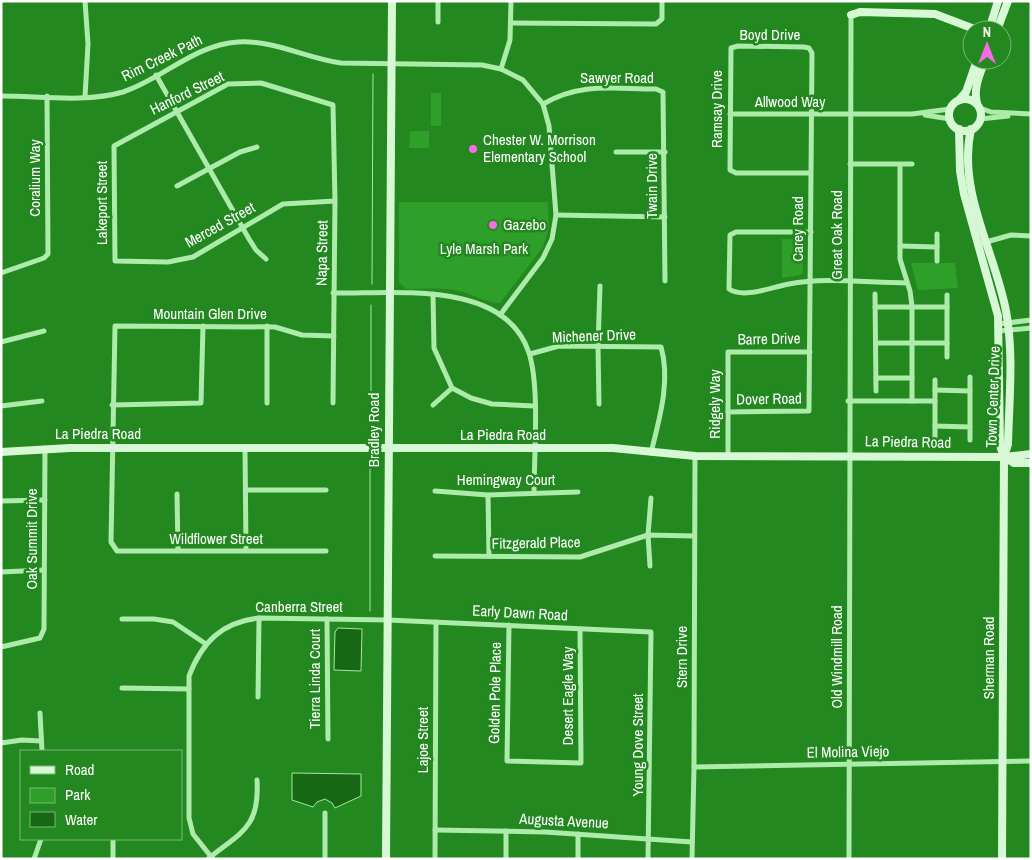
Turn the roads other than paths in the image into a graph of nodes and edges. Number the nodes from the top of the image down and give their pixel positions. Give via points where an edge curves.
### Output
1 (85, 1) edge
2 (392, 1) edge
3 (438, 1) edge
4 (511, 1) edge
5 (662, 1) edge
6 (998, 1) edge
7 (1008, 1) edge
8 (850, 15) joint
9 (992, 20) edge
10 (1001, 20) edge
11 (438, 22) dead end
12 (511, 23) junction
13 (962, 24) edge
14 (731, 48) joint
15 (809, 48) joint
16 (391, 64) junction
17 (501, 69) junction
18 (974, 70) edge
19 (982, 70) edge
20 (156, 75) junction
21 (663, 92) joint
22 (1, 96) edge
23 (47, 96) junction
24 (85, 97) junction
25 (959, 100) junction
26 (542, 104) junction
27 (333, 105) joint
28 (978, 106) junction
29 (176, 110) junction
30 (950, 110) junction
31 (730, 114) junction
32 (912, 114) junction
33 (1016, 114) junction
34 (1031, 114) edge
35 (812, 115) junction
36 (850, 115) junction
37 (950, 119) junction
38 (980, 119) junction
39 (959, 129) junction
40 (971, 129) junction
41 (114, 146) joint
42 (257, 147) dead end
43 (616, 152) dead end
44 (665, 152) junction
45 (850, 164) junction
46 (900, 164) junction
47 (912, 164) dead end
48 (210, 169) junction
49 (811, 173) junction
50 (178, 186) dead end
51 (335, 201) junction
52 (556, 215) junction
53 (665, 217) junction
54 (242, 227) junction
55 (811, 232) junction
56 (937, 234) dead end
57 (1031, 236) edge
58 (982, 243) junction
59 (900, 246) junction
60 (937, 247) junction
61 (266, 259) dead end
62 (115, 261) joint
63 (937, 261) dead end
64 (1, 273) edge
65 (665, 281) dead end
66 (810, 282) junction
67 (849, 282) junction
68 (907, 283) junction
69 (600, 286) dead end
70 (333, 293) junction
71 (389, 294) junction
72 (433, 294) junction
73 (875, 294) dead end
74 (946, 294) dead end
75 (912, 306) junction
76 (875, 307) junction
77 (947, 307) junction
78 (500, 315) junction
79 (1031, 320) edge
80 (203, 326) junction
81 (267, 326) junction
82 (1003, 327) junction
83 (1031, 328) edge
84 (44, 331) dead end
85 (334, 336) junction
86 (1, 342) edge
87 (876, 343) junction
88 (912, 343) junction
89 (947, 343) junction
90 (598, 346) junction
91 (728, 352) joint
92 (810, 352) junction
93 (530, 354) junction
94 (947, 357) dead end
95 (970, 377) dead end
96 (876, 378) junction
97 (912, 378) junction
98 (935, 380) dead end
99 (452, 388) junction
100 (935, 390) junction
101 (876, 391) dead end
102 (970, 391) junction
103 (42, 401) dead end
104 (848, 401) junction
105 (912, 401) junction
106 (935, 401) junction
107 (267, 402) dead end
108 (333, 402) dead end
109 (599, 404) dead end
110 (112, 405) junction
111 (433, 405) dead end
112 (1, 406) edge
113 (534, 406) junction
114 (810, 411) joint
115 (728, 412) junction
116 (935, 426) junction
117 (970, 426) junction
118 (935, 439) dead end
119 (970, 440) dead end
120 (45, 448) junction
121 (111, 448) junction
122 (246, 448) junction
123 (388, 448) junction
124 (534, 448) junction
125 (1, 452) edge
126 (651, 453) junction
127 (1031, 454) edge
128 (728, 455) junction
129 (695, 456) junction
130 (848, 456) junction
131 (1004, 457) junction
132 (1031, 463) edge
133 (246, 490) junction
134 (326, 490) dead end
135 (435, 491) dead end
136 (578, 492) dead end
137 (534, 493) junction
138 (177, 494) dead end
139 (488, 494) junction
140 (651, 498) dead end
141 (45, 500) junction
142 (1, 501) edge
143 (648, 535) junction
144 (694, 536) junction
145 (178, 551) junction
146 (246, 551) junction
147 (326, 551) dead end
148 (435, 556) dead end
149 (489, 556) junction
150 (650, 566) dead end
151 (44, 570) junction
152 (1, 572) edge
153 (259, 618) junction
154 (122, 619) dead end
155 (327, 619) junction
156 (388, 620) junction
157 (436, 622) junction
158 (508, 625) junction
159 (580, 629) junction
160 (651, 632) joint
161 (206, 644) junction
162 (1, 647) edge
163 (122, 688) dead end
164 (189, 688) junction
165 (258, 697) dead end
166 (40, 713) dead end
167 (328, 739) dead end
168 (42, 741) junction
169 (1, 743) edge
170 (42, 750) edge
171 (182, 760) edge
172 (188, 760) junction
173 (1031, 761) edge
174 (580, 762) joint
175 (1003, 762) junction
176 (850, 765) junction
177 (694, 767) junction
178 (257, 780) dead end
179 (325, 813) dead end
180 (435, 830) junction
181 (506, 831) junction
182 (578, 834) junction
183 (648, 839) junction
184 (41, 840) edge
185 (112, 840) edge
186 (692, 842) junction
187 (211, 858) edge
188 (34, 859) edge
189 (112, 859) edge
190 (325, 859) edge
191 (386, 859) edge
192 (435, 859) edge
193 (506, 859) edge
194 (578, 859) edge
195 (648, 859) edge
196 (692, 859) edge
197 (849, 859) edge
198 (1002, 859) edge

1 - 24 street via 88,44
2 - 16 street, Bradley Road
3 - 11 street
4 - 12 street
5 - 12 street via 662,19 656,24
6 - 9 street
7 - 10 street
8 - 13 street via 860,12 935,14
8 - 36 street, Great Oak Road
12 - 17 street via 510,40
14 - 15 street, Boyd Drive
14 - 31 street, Ramsay Drive
15 - 35 street, Carey Road via 812,53
16 - 17 street, Rim Creek Path via 482,65
16 - 20 street, Rim Creek Path via 342,63 276,45 236,42 205,49
16 - 71 street, Bradley Road
17 - 26 street, Rim Creek Path via 523,80
18 - 25 street via 966,92
19 - 28 street via 975,95
20 - 24 street, Rim Creek Path via 124,91
20 - 29 street
21 - 26 street, Sawyer Road via 656,89 581,89 561,94
21 - 44 street, Twain Drive
22 - 23 street, Rim Creek Path
23 - 24 street, Rim Creek Path
23 - 64 street, Coralium Way via 48,254
25 - 28 street via 968,99
25 - 30 street
26 - 52 street via 549,126
27 - 29 street, Hanford Street via 261,83 240,82 228,84
27 - 51 street, Napa Street
28 - 33 street
28 - 38 street
29 - 41 street, Hanford Street
29 - 48 street
30 - 32 street
30 - 37 street
31 - 35 street, Allwood Way
31 - 49 street, Ramsay Drive via 730,170
32 - 36 street, Allwood Way
32 - 37 street
33 - 34 street
33 - 38 street
35 - 36 street, Allwood Way
35 - 49 street, Carey Road
36 - 45 street, Great Oak Road
37 - 39 street
38 - 40 street
39 - 40 street
39 - 58 street, Town Center Drive via 964,194
40 - 58 street, Town Center Drive via 968,144 972,189
41 - 62 street, Lakeport Street
42 - 48 street via 240,152
43 - 44 street
44 - 53 street, Twain Drive
45 - 46 street
45 - 67 street, Great Oak Road
46 - 47 street
46 - 59 street
48 - 50 street
48 - 54 street
49 - 55 street, Carey Road
51 - 54 street, Merced Street via 283,204
51 - 70 street, Napa Street
52 - 53 street
52 - 78 street via 552,239 543,258
53 - 65 street, Twain Drive
54 - 61 street via 256,250
54 - 62 street, Merced Street via 193,257 168,262
55 - 66 street, Carey Road
55 - 66 street via 736,232 730,235 729,289 750,292
56 - 60 street
57 - 58 street via 1011,236
58 - 82 street, Town Center Drive via 1001,287
59 - 60 street
59 - 68 street
60 - 63 street
66 - 67 street
66 - 92 street, Carey Road
67 - 68 street
67 - 104 street, Great Oak Road
68 - 75 street
69 - 90 street
70 - 71 street
70 - 85 street, Napa Street
71 - 72 street
71 - 123 street, Bradley Road
72 - 78 street via 457,296 482,304
72 - 99 street via 434,348
73 - 76 street
74 - 77 street
75 - 76 street
75 - 77 street
75 - 88 street
76 - 87 street
77 - 89 street
78 - 93 street via 516,329
79 - 82 street
80 - 81 street, Mountain Glen Drive
80 - 110 street via 201,402
80 - 110 street, Mountain Glen Drive via 115,326
81 - 85 street, Mountain Glen Drive via 302,335
81 - 107 street
82 - 83 street
82 - 131 street, Town Center Drive via 1008,444
84 - 86 street
85 - 108 street, Napa Street
87 - 88 street
87 - 96 street
88 - 89 street
88 - 97 street
89 - 94 street
90 - 93 street, Michener Drive via 559,346
90 - 109 street
90 - 126 street, Michener Drive via 661,348 664,389
91 - 92 street, Barre Drive
91 - 115 street, Ridgely Way
92 - 114 street, Carey Road
93 - 113 street
95 - 102 street
96 - 97 street
96 - 101 street
97 - 105 street
98 - 100 street
99 - 111 street
99 - 113 street via 492,404
100 - 102 street
100 - 106 street
102 - 117 street
103 - 112 street
104 - 105 street
104 - 130 street, Great Oak Road
105 - 106 street
106 - 116 street
110 - 121 street
113 - 124 street
114 - 115 street, Dover Road
115 - 128 street, Ridgely Way
116 - 117 street
116 - 118 street
117 - 119 street
120 - 121 street, La Piedra Road
120 - 125 street, La Piedra Road
120 - 141 street, Oak Summit Drive
121 - 122 street, La Piedra Road
121 - 145 street, Wildflower Street via 111,542 117,551
122 - 123 street, La Piedra Road
122 - 133 street
123 - 124 street, La Piedra Road
123 - 156 street, Bradley Road
124 - 126 street, La Piedra Road via 613,448
124 - 137 street
126 - 129 street, La Piedra Road
127 - 131 street, La Piedra Road
128 - 129 street, La Piedra Road
128 - 130 street, La Piedra Road
129 - 144 street, Stern Drive
130 - 131 street, La Piedra Road
130 - 176 street, Old Windmill Road
131 - 132 street, La Piedra Road via 1014,463
131 - 175 street, Sherman Road
133 - 134 street
133 - 146 street
135 - 139 street, Hemingway Court
136 - 137 street, Hemingway Court
137 - 139 street, Hemingway Court
138 - 145 street
139 - 149 street
140 - 143 street
141 - 142 street
141 - 151 street, Oak Summit Drive
143 - 144 street, Fitzgerald Place
143 - 149 street, Fitzgerald Place via 580,557
143 - 150 street
144 - 177 street, Stern Drive
145 - 146 street, Wildflower Street
146 - 147 street, Wildflower Street
148 - 149 street, Fitzgerald Place
151 - 152 street
151 - 162 street, Oak Summit Drive via 44,629 40,638
153 - 155 street, Canberra Street
153 - 161 street, Canberra Street via 242,620
153 - 165 street
154 - 161 street via 173,622
155 - 156 street, Canberra Street
155 - 167 street, Tierra Linda Court
156 - 157 street, Early Dawn Road
156 - 191 street, Bradley Road
157 - 158 street, Early Dawn Road
157 - 180 street, Lajoe Street
158 - 159 street, Early Dawn Road
158 - 174 street, Golden Pole Place via 507,761
159 - 160 street, Early Dawn Road
159 - 174 street, Desert Eagle Way
160 - 183 street, Young Dove Street
161 - 164 street, Canberra Street via 197,655 189,676
163 - 164 street
164 - 172 street, Canberra Street
166 - 168 street
168 - 169 street
168 - 170 street
171 - 172 street
172 - 187 street, Canberra Street via 191,826 193,834
173 - 175 street, El Molina Viejo
175 - 176 street, El Molina Viejo
175 - 198 street, Sherman Road
176 - 177 street, El Molina Viejo
176 - 197 street, Old Windmill Road
177 - 186 street, Stern Drive
178 - 187 street via 258,799 252,822
179 - 190 street
180 - 181 street, Augusta Avenue
180 - 192 street, Lajoe Street
181 - 182 street, Augusta Avenue
181 - 193 street
182 - 183 street, Augusta Avenue
182 - 194 street
183 - 186 street, Augusta Avenue
183 - 195 street, Young Dove Street
184 - 188 street
185 - 189 street
186 - 196 street, Stern Drive

